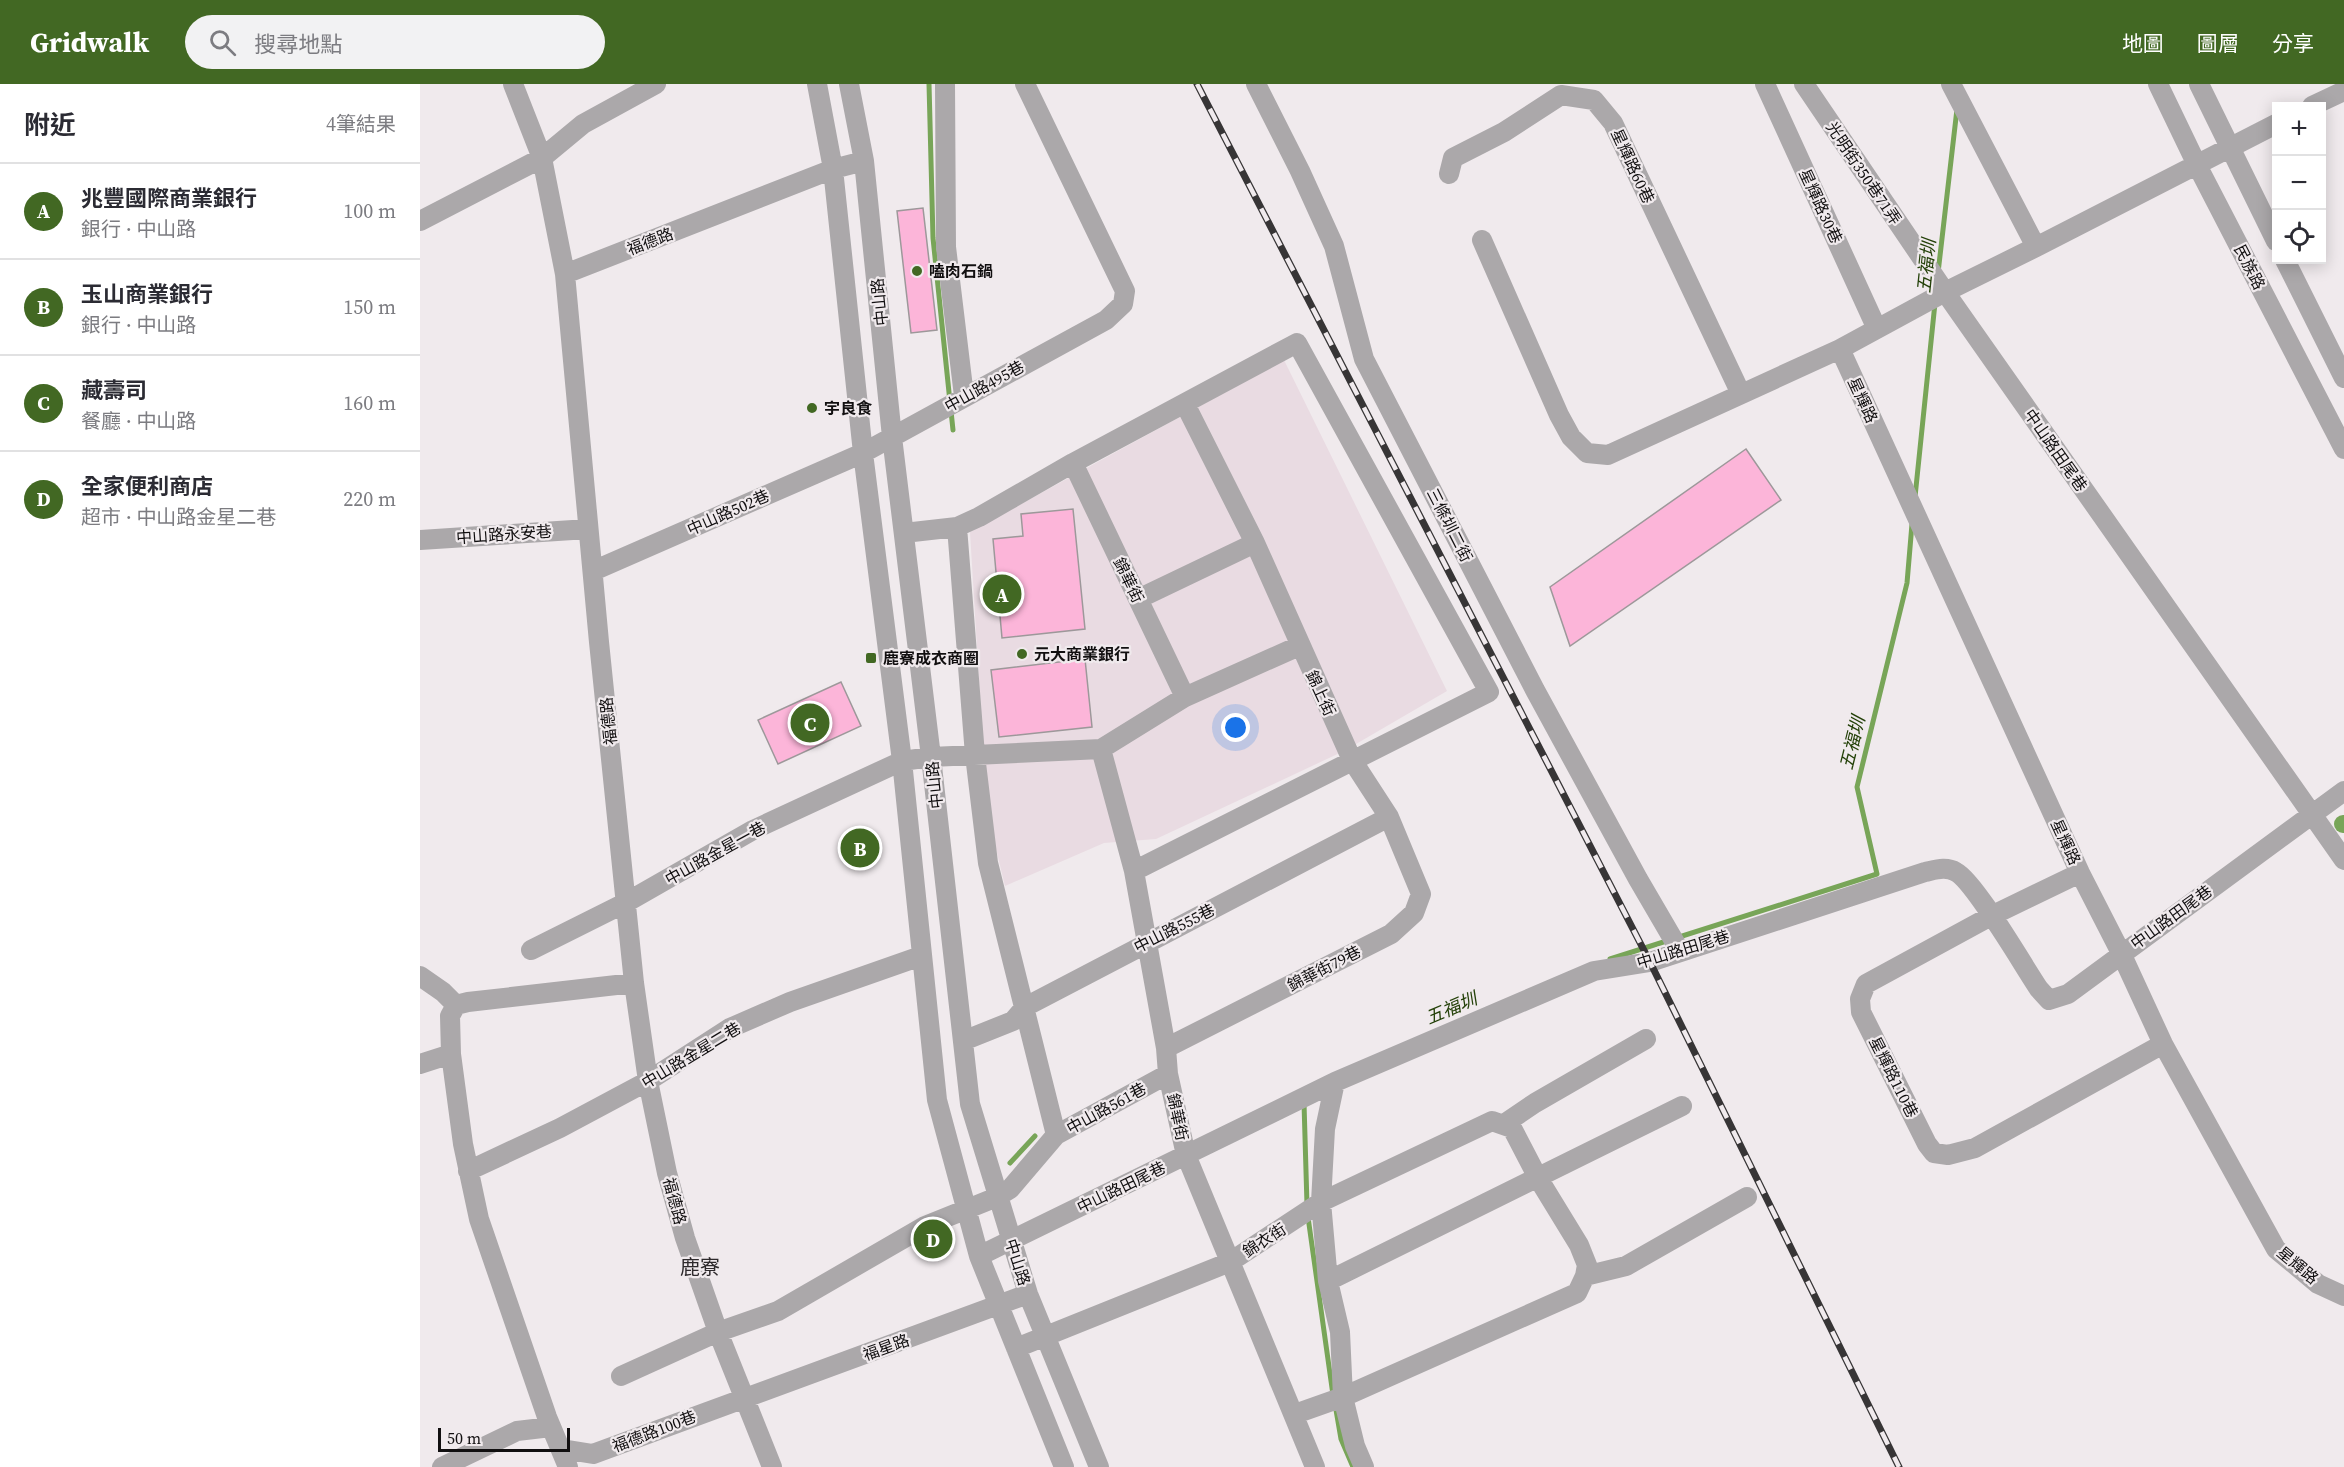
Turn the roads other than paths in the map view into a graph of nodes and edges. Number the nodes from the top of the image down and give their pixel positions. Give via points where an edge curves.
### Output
1 (513, 84) edge
2 (657, 84) edge
3 (817, 84) edge
4 (849, 84) edge
5 (945, 84) edge
6 (1024, 84) edge
7 (1256, 84) edge
8 (1765, 84) edge
9 (1804, 84) edge
10 (1951, 84) edge
11 (2158, 84) edge
12 (2199, 84) edge
13 (2344, 91) edge
14 (2321, 102) edge
15 (2272, 126) edge
16 (2230, 147) junction
17 (542, 158) junction
18 (864, 161) junction
19 (2196, 165) junction
20 (834, 169) junction
21 (1449, 174) dead end
22 (420, 221) edge
23 (2272, 231) edge
24 (1482, 240) dead end
25 (2036, 248) junction
26 (2287, 264) edge
27 (565, 274) junction
28 (1945, 292) junction
29 (1877, 328) junction
30 (1840, 349) junction
31 (2344, 378) edge
32 (1741, 394) junction
33 (964, 396) junction
34 (1185, 404) junction
35 (892, 437) junction
36 (2344, 449) edge
37 (863, 453) junction
38 (1073, 463) junction
39 (957, 527) junction
40 (588, 529) junction
41 (904, 533) junction
42 (420, 540) edge
43 (1255, 543) junction
44 (593, 571) junction
45 (1138, 599) junction
46 (1299, 646) junction
47 (1185, 698) junction
48 (1101, 749) junction
49 (975, 755) junction
50 (931, 757) junction
51 (1352, 760) junction
52 (902, 761) junction
53 (2344, 791) edge
54 (2312, 814) junction
55 (1389, 817) junction
56 (2344, 860) edge
57 (1134, 871) junction
58 (2080, 873) junction
59 (627, 902) junction
60 (1991, 916) junction
61 (1147, 941) junction
62 (1676, 943) junction
63 (531, 950) dead end
64 (2121, 953) junction
65 (921, 956) junction
66 (420, 976) edge
67 (634, 983) junction
68 (456, 1005) junction
69 (1025, 1007) junction
70 (1646, 1039) dead end
71 (963, 1041) junction
72 (2163, 1044) junction
73 (1166, 1048) junction
74 (452, 1054) junction
75 (420, 1064) edge
76 (1168, 1074) junction
77 (648, 1081) junction
78 (1335, 1082) junction
79 (1682, 1106) dead end
80 (1504, 1124) junction
81 (1056, 1135) junction
82 (1186, 1155) junction
83 (468, 1171) junction
84 (1538, 1178) junction
85 (997, 1197) junction
86 (1747, 1197) dead end
87 (1321, 1202) junction
88 (966, 1211) junction
89 (1011, 1241) junction
90 (980, 1256) junction
91 (1230, 1262) junction
92 (1585, 1276) junction
93 (1328, 1281) junction
94 (1028, 1294) junction
95 (2344, 1296) edge
96 (1000, 1306) junction
97 (718, 1332) junction
98 (1046, 1336) junction
99 (1016, 1348) junction
100 (621, 1376) dead end
101 (744, 1397) junction
102 (1343, 1397) junction
103 (1295, 1414) junction
104 (551, 1427) junction
105 (565, 1458) edge
106 (442, 1467) edge
107 (772, 1467) edge
108 (1064, 1467) edge
109 (1099, 1467) edge
110 (1315, 1467) edge
111 (1365, 1467) edge

1 - 17 street
2 - 17 street via 583,124
3 - 20 street, 中山路
4 - 18 street, 中山路
5 - 33 street via 946,247
6 - 33 street, 中山路495巷 via 1125,291 1123,304 1106,320
7 - 62 street, 三條圳二街 via 1334,246 1364,359 1535,690
8 - 29 street, 星輝路30巷
9 - 28 street, 光明街350巷71弄
10 - 25 street
11 - 19 street, 民族路
12 - 16 street
13 - 14 street
15 - 16 street
16 - 19 street
16 - 23 street
17 - 22 street
17 - 27 street
18 - 20 street, 福德路
18 - 35 street, 中山路
19 - 25 street
19 - 36 street, 民族路
20 - 27 street, 福德路
20 - 37 street, 中山路
21 - 32 street, 星輝路60巷 via 1453,158 1504,132 1561,95 1594,100 1613,123
24 - 32 street via 1559,415 1571,437 1587,453 1608,455
25 - 28 street
26 - 31 street
27 - 40 street, 福德路
28 - 29 street
28 - 54 street, 中山路田尾巷
29 - 30 street
30 - 32 street
30 - 58 street, 星輝路
33 - 35 street, 中山路495巷
34 - 38 street
34 - 43 street, 錦上街
34 - 51 street via 1297,343 1489,692
35 - 37 street, 中山路495巷
35 - 41 street, 中山路
37 - 44 street, 中山路502巷
37 - 52 street, 中山路
38 - 39 street
38 - 45 street, 錦華街
39 - 41 street
39 - 49 street
40 - 42 street, 中山路永安巷
40 - 44 street, 福德路
41 - 50 street, 中山路
43 - 45 street
43 - 46 street, 錦上街
44 - 59 street, 福德路
45 - 47 street, 錦華街
46 - 47 street
46 - 51 street, 錦上街
47 - 48 street
48 - 49 street
48 - 57 street, 錦華街
49 - 50 street
49 - 69 street via 988,863
50 - 52 street
50 - 71 street, 中山路
51 - 55 street, 錦上街
51 - 57 street
52 - 59 street, 中山路金星一巷 via 753,830
52 - 65 street, 中山路
53 - 54 street, 中山路田尾巷
54 - 56 street, 中山路田尾巷
54 - 64 street, 中山路田尾巷
55 - 61 street, 中山路555巷
55 - 73 street, 錦華街79巷 via 1421,894 1414,913 1390,934
57 - 61 street, 錦華街
58 - 60 street, 星輝路110巷
58 - 64 street, 星輝路
59 - 63 street, 中山路金星一巷
59 - 67 street, 福德路
60 - 62 street, 中山路田尾巷 via 1958,873 1947,868
60 - 64 street, 中山路田尾巷 via 2049,1000 2068,993
60 - 72 street, 星輝路110巷 via 1866,984 1860,999 1861,1012 1934,1153 1948,1155 1975,1148
61 - 69 street, 中山路555巷
61 - 73 street, 錦華街
62 - 78 street, 中山路田尾巷 via 1650,962 1594,970
64 - 72 street, 星輝路
65 - 77 street, 中山路金星二巷 via 790,1002 730,1028
65 - 88 street, 中山路 via 938,1100
66 - 68 street
67 - 68 street
67 - 77 street, 福德路
68 - 74 street via 450,1016
69 - 71 street, 中山路555巷 via 1013,1021
69 - 81 street
70 - 80 street, 錦衣街
71 - 85 street, 中山路 via 970,1104
72 - 95 street, 星輝路 via 2276,1249 2318,1284
73 - 76 street, 錦華街
74 - 75 street
74 - 83 street
76 - 81 street, 中山路561巷
76 - 82 street, 錦華街
77 - 83 street, 中山路金星二巷
77 - 97 street, 福德路 via 682,1227
78 - 82 street, 中山路田尾巷
78 - 87 street via 1325,1129
79 - 84 street
80 - 84 street via 1512,1128
80 - 87 street, 錦衣街 via 1492,1121
81 - 85 street, 中山路561巷 via 1010,1189
82 - 89 street, 中山路田尾巷
82 - 91 street, 錦華街
83 - 104 street via 479,1219
84 - 92 street via 1579,1245 1587,1265
84 - 93 street
85 - 88 street
85 - 89 street, 中山路
86 - 92 street via 1626,1266
87 - 91 street, 錦衣街
87 - 93 street
88 - 90 street, 中山路
88 - 97 street via 925,1226 778,1311
89 - 90 street, 中山路田尾巷
89 - 94 street, 中山路
90 - 96 street, 中山路
91 - 98 street, 錦衣街
91 - 103 street, 錦華街
92 - 102 street via 1577,1293
93 - 102 street via 1340,1332
94 - 96 street, 福星路
94 - 98 street, 中山路
96 - 99 street, 中山路
96 - 101 street, 福星路
97 - 100 street
97 - 101 street, 福德路
98 - 99 street, 錦衣街
98 - 109 street, 中山路
99 - 108 street, 中山路
101 - 105 street, 福德路100巷 via 593,1454
101 - 107 street, 福德路
102 - 103 street
102 - 111 street via 1355,1446
103 - 110 street, 錦華街
104 - 105 street
104 - 106 street via 517,1431

